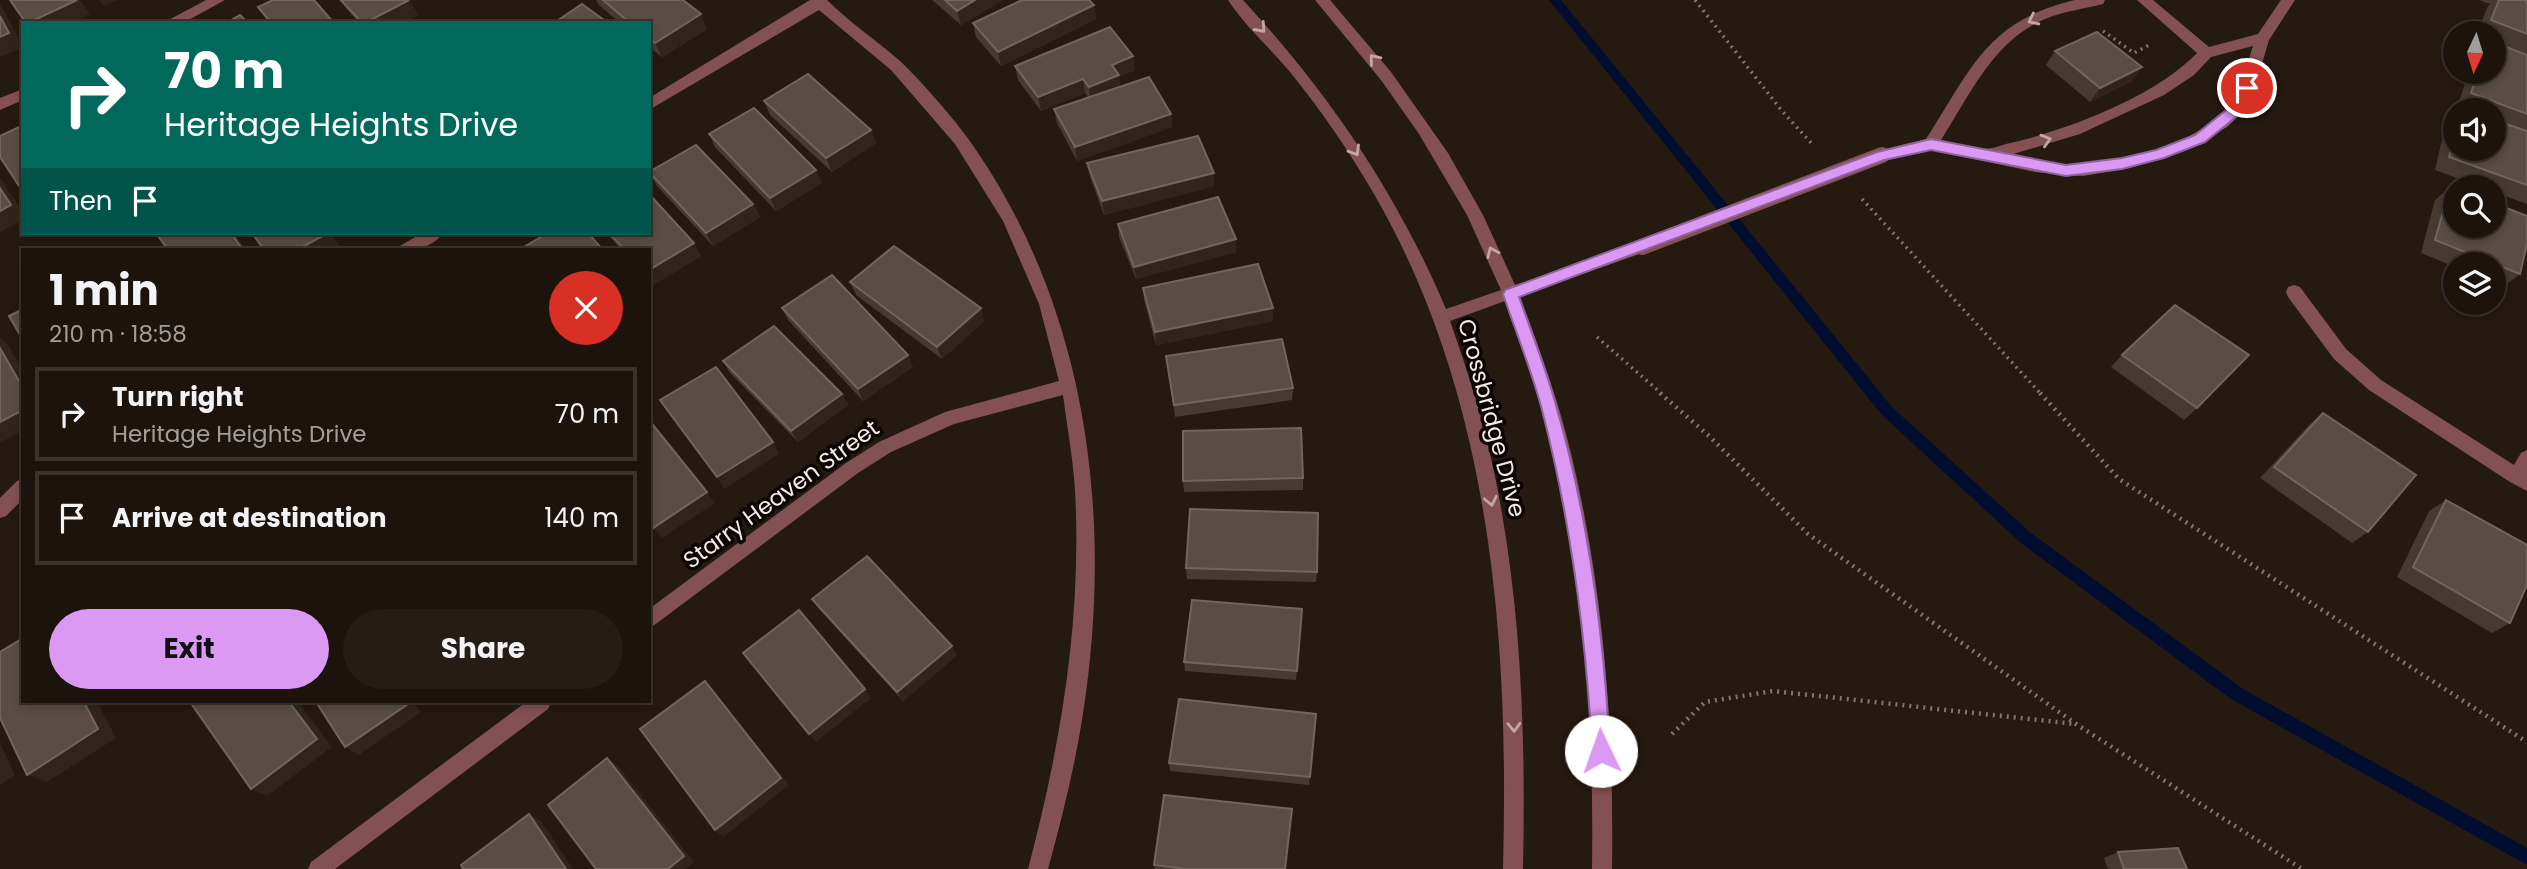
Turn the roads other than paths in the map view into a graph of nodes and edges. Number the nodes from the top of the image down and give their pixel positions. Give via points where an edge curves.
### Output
1 (218, 0) edge
2 (1235, 0) edge
3 (1322, 0) edge
4 (2098, 0) edge
5 (2144, 0) edge
6 (2288, 0) edge
7 (819, 1) edge
8 (174, 21) edge
9 (2263, 37) junction
10 (2206, 53) junction
11 (21, 95) edge
12 (0, 104) edge
13 (651, 104) edge
14 (1931, 144) junction
15 (1985, 155) junction
16 (432, 235) edge
17 (409, 248) edge
18 (2294, 292) dead end
19 (1510, 294) junction
20 (1441, 317) junction
21 (1069, 386) junction
22 (2527, 458) edge
23 (2521, 480) edge
24 (21, 489) edge
25 (0, 510) edge
26 (651, 619) edge
27 (540, 703) edge
28 (318, 869) edge
29 (1038, 869) edge
30 (1513, 869) edge
31 (1602, 869) edge

1 - 8 street
2 -> 20 street, Crossbridge Drive via 1287,56 1346,135 1417,263
19 -> 3 street via 1475,215 1418,119 1375,59
4 -> 14 street via 2029,20 2007,36 1987,54
5 - 10 street
6 - 9 street
7 - 13 street
7 - 21 street via 892,60 930,99 997,192 1048,305
9 - 10 street
9 - 15 street via 2236,110 2200,139 2134,161 2066,171
15 -> 10 street via 2076,130 2159,91
11 - 12 street
14 - 15 street
14 - 19 street, bridge via 1882,155
16 - 17 street
18 - 23 street via 2340,354 2375,385
19 - 20 street
19 - 31 street via 1549,408 1586,582 1597,665
20 -> 30 street, Crossbridge Drive via 1480,453 1505,587 1515,738
21 - 26 street, Starry Heaven Street via 951,417 885,447
21 - 29 street via 1080,441 1086,518 1085,600 1073,716
22 - 23 street
24 - 25 street
27 - 28 street

